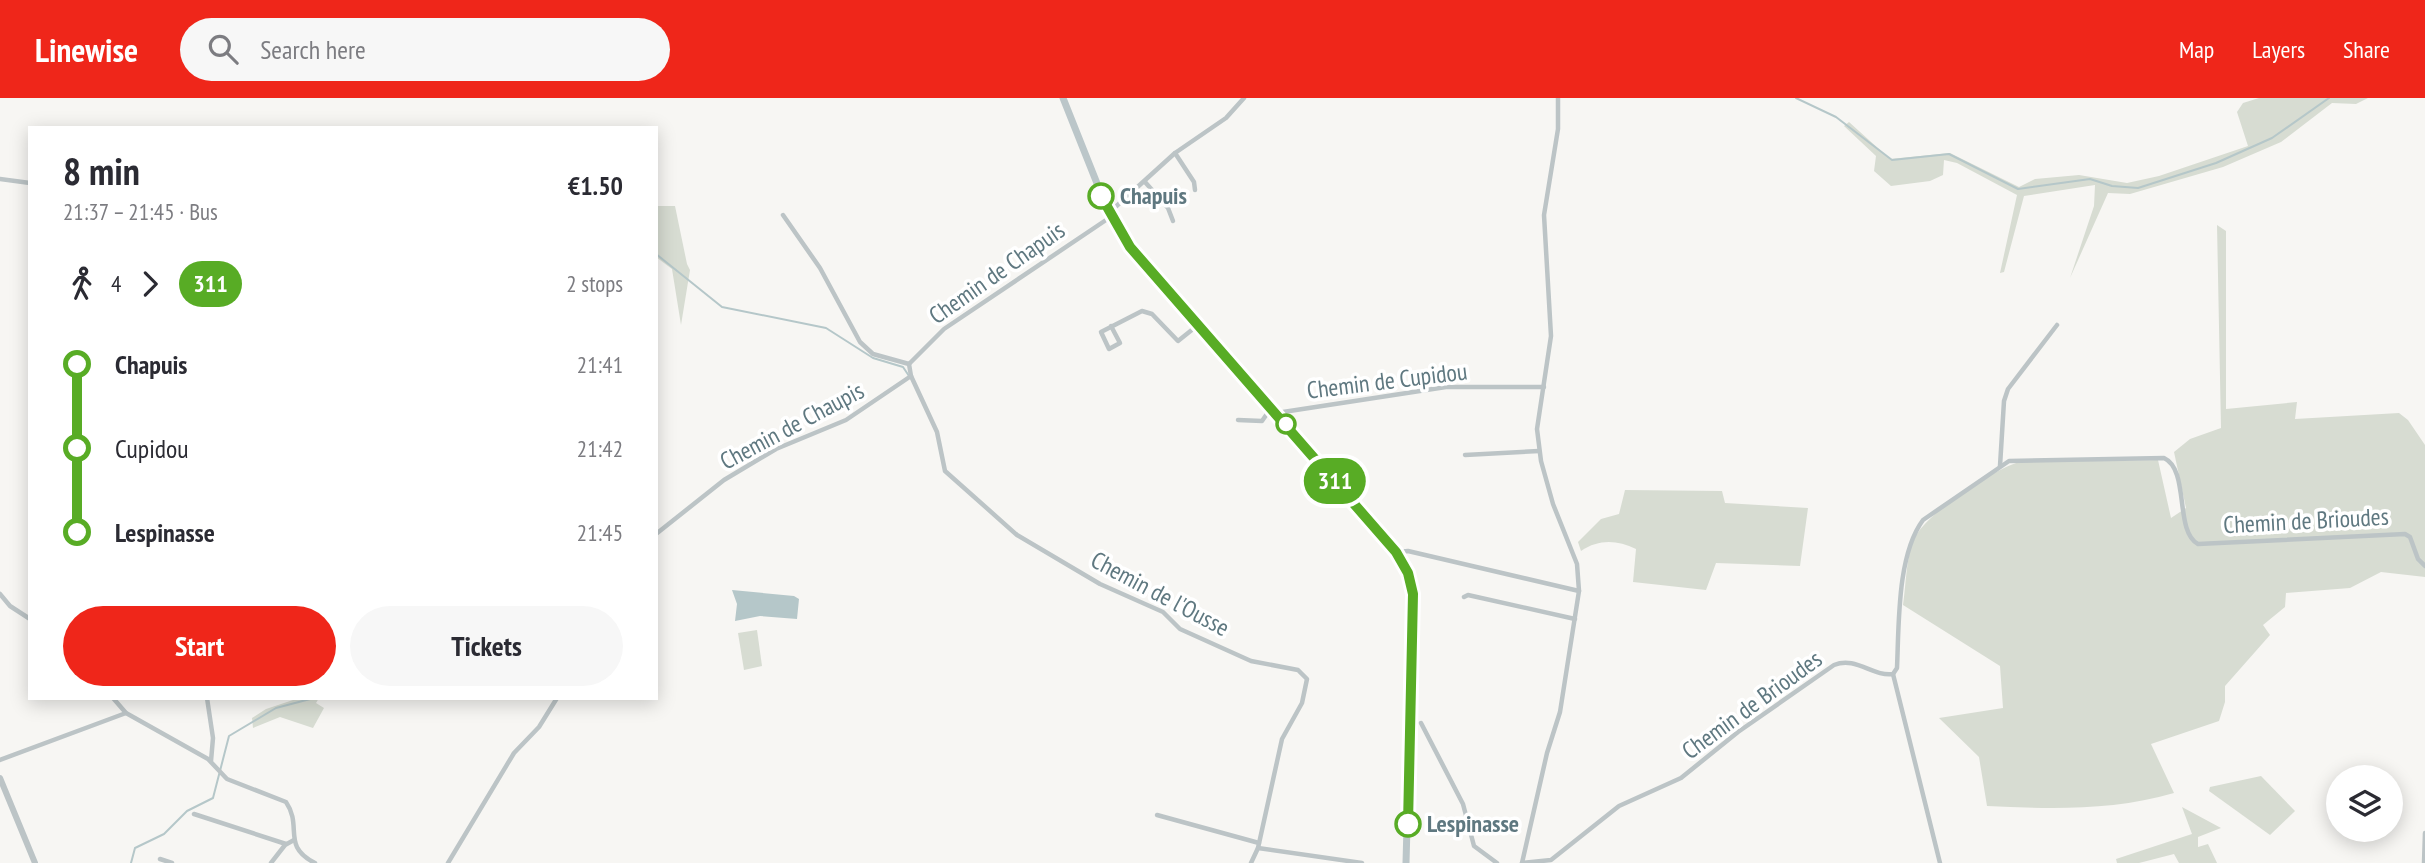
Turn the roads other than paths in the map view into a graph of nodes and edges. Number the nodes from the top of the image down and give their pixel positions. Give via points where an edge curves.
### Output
1 (1063, 98) edge
2 (1244, 98) edge
3 (1558, 98) edge
4 (1175, 153) junction
5 (0, 179) edge
6 (1145, 182) junction
7 (28, 183) edge
8 (1195, 190) dead end
9 (783, 215) dead end
10 (1110, 216) junction
11 (1173, 221) dead end
12 (1198, 325) junction
13 (2057, 325) dead end
14 (1111, 326) junction
15 (909, 364) junction
16 (911, 376) junction
17 (1544, 387) junction
18 (1271, 407) junction
19 (1278, 416) junction
20 (1238, 420) dead end
21 (1539, 451) junction
22 (1465, 455) dead end
23 (2000, 466) junction
24 (658, 532) edge
25 (1396, 552) junction
26 (2425, 566) edge
27 (1579, 591) junction
28 (0, 594) edge
29 (1464, 597) dead end
30 (28, 618) edge
31 (1575, 619) junction
32 (1893, 674) junction
33 (115, 700) edge
34 (207, 700) edge
35 (556, 700) edge
36 (126, 713) junction
37 (1421, 723) dead end
38 (0, 760) edge
39 (212, 762) junction
40 (0, 778) edge
41 (194, 814) dead end
42 (1157, 816) dead end
43 (2425, 833) edge
44 (294, 840) junction
45 (286, 844) junction
46 (1258, 845) junction
47 (160, 859) dead end
48 (35, 863) edge
49 (172, 863) edge
50 (271, 863) edge
51 (315, 863) edge
52 (448, 863) edge
53 (1251, 863) edge
54 (1362, 863) edge
55 (1406, 863) edge
56 (1497, 863) edge
57 (1522, 863) edge
58 (1940, 863) edge
59 (2424, 863) edge

1 - 10 main road
2 - 4 street, Chemin de Chapuis via 1226,118
3 - 17 street via 1558,129 1544,215 1551,336
4 - 6 street, Chemin de Chapuis
4 - 8 street
5 - 7 street
6 - 10 street, Chemin de Chapuis
6 - 11 street via 1168,208
9 - 15 street via 821,268 860,342 873,354
10 - 12 main road via 1130,247
10 - 15 street, Chemin de Chapuis via 944,329
12 - 14 street via 1178,341 1147,311
12 - 18 main road
13 - 23 street via 2008,389
14 - 14 street via 1101,332 1109,349 1119,343
15 - 16 street, Chemin de l'Ousse
16 - 24 street, Chemin de Chaupis via 846,420 776,449 724,480
16 - 46 street, Chemin de l'Ousse via 937,432 945,471 1017,535 1100,584 1163,612 1180,629 1251,661 1298,670 1307,679 1302,703 1282,739
17 - 19 street, Chemin de Cupidou via 1446,387
17 - 21 street via 1537,429
18 - 19 main road
18 - 20 street via 1262,421
19 - 25 main road
21 - 22 street
21 - 27 street via 1553,505 1577,564
23 - 26 street, Chemin de Brioudes via 2019,459 2164,458 2174,465 2189,534 2198,544 2405,534
23 - 32 street, Chemin de Brioudes via 1923,520 1915,531 1907,556
25 - 27 street
25 - 55 main road via 1413,594
27 - 31 street
28 - 30 street
29 - 31 street via 1468,594
31 - 57 street via 1560,712
32 - 57 street, Chemin de Brioudes via 1847,662 1834,665 1681,778 1619,806 1551,860
32 - 58 street
33 - 36 street
34 - 39 street
35 - 52 street via 539,727 514,752
36 - 38 street
36 - 39 street
37 - 56 street via 1463,804 1474,846
39 - 44 street via 227,779 286,803
40 - 48 street
41 - 45 street
42 - 46 street
43 - 59 street
44 - 45 street
44 - 51 street via 301,856
45 - 50 street
46 - 53 street, Chemin de l'Ousse
46 - 54 street
47 - 49 street

